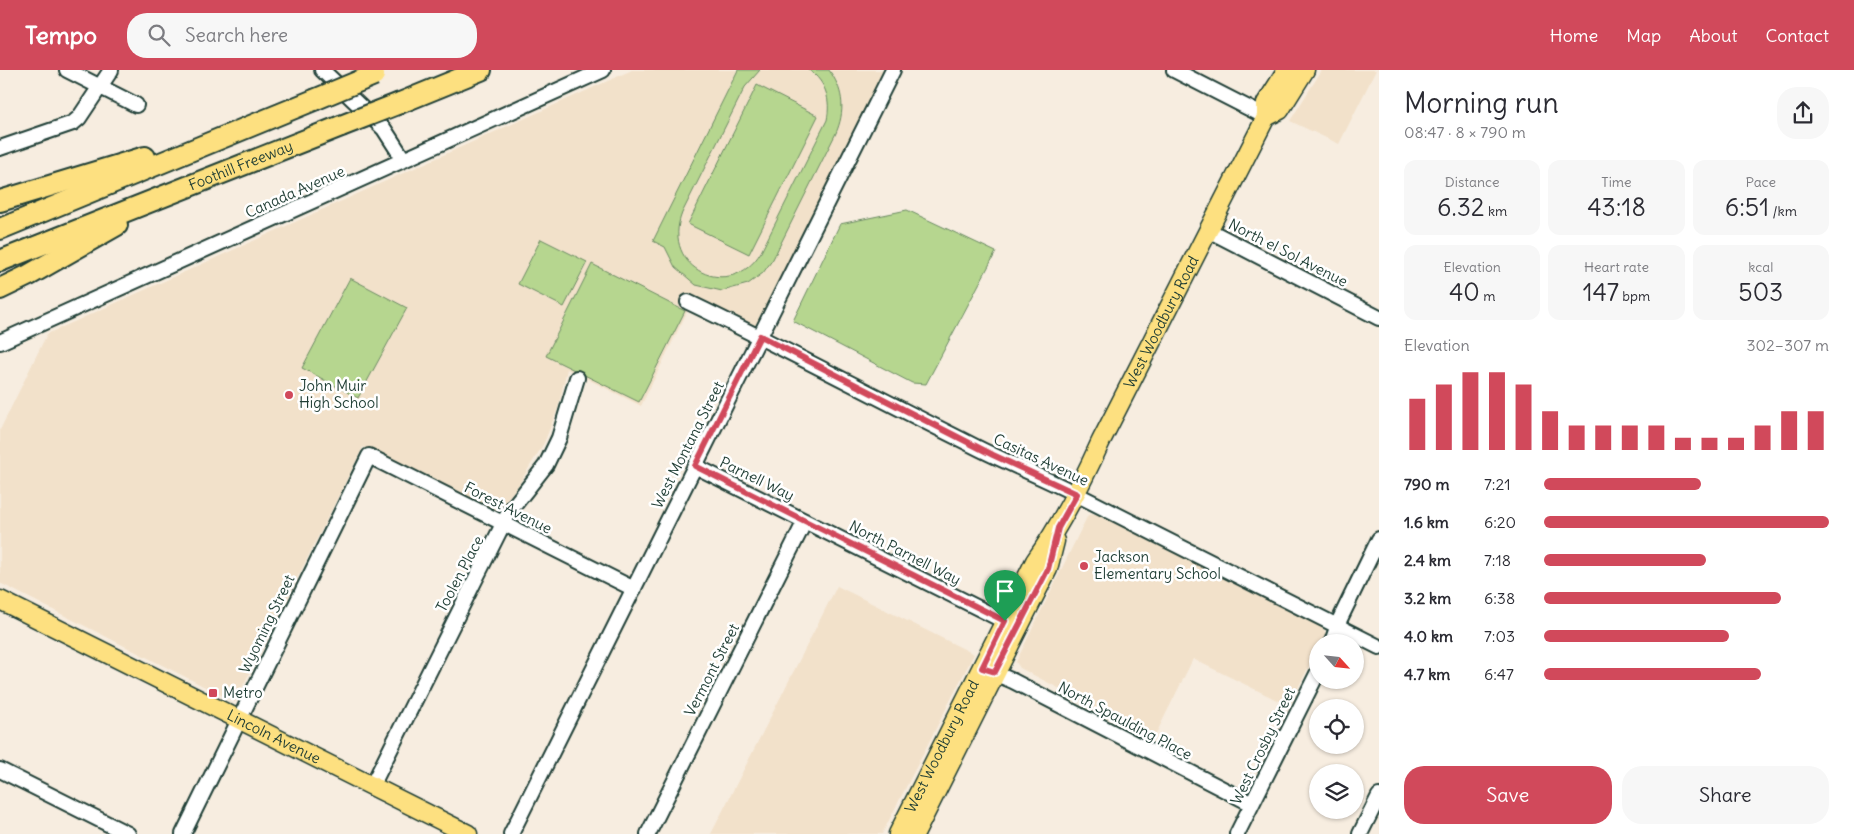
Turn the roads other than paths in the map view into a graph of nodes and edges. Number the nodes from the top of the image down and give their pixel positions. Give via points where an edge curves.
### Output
1 (67, 70) edge
2 (111, 70) edge
3 (322, 70) edge
4 (481, 70) edge
5 (603, 70) edge
6 (893, 70) edge
7 (1174, 70) edge
8 (1287, 70) edge
9 (1305, 70) edge
10 (381, 73) edge
11 (99, 86) junction
12 (136, 105) dead end
13 (1266, 117) junction
14 (226, 135) junction
15 (0, 148) edge
16 (404, 160) junction
17 (172, 192) junction
18 (0, 201) edge
19 (0, 229) edge
20 (1208, 230) junction
21 (0, 261) edge
22 (0, 289) edge
23 (688, 302) dead end
24 (1379, 318) edge
25 (760, 336) junction
26 (0, 342) edge
27 (577, 378) dead end
28 (369, 456) joint
29 (695, 466) junction
30 (1077, 494) junction
31 (805, 521) junction
32 (504, 524) junction
33 (1379, 539) edge
34 (634, 589) junction
35 (0, 600) edge
36 (1011, 624) junction
37 (1338, 626) junction
38 (1335, 634) edge
39 (1379, 647) edge
40 (988, 670) junction
41 (1310, 689) edge
42 (239, 720) junction
43 (0, 770) edge
44 (372, 786) junction
45 (1379, 796) edge
46 (1252, 804) junction
47 (128, 834) edge
48 (182, 834) edge
49 (468, 834) edge
50 (511, 834) edge
51 (648, 834) edge
52 (898, 834) edge
53 (915, 834) edge
54 (1237, 834) edge
55 (1360, 834) edge

1 - 11 street
2 - 11 street
3 - 16 street via 384,130
4 - 17 highway, Foothill Freeway, bridge
5 - 16 street, Canada Avenue
6 - 25 street, West Montana Street
7 - 13 street
8 - 13 main road, West Woodbury Road via 1266,103
9 - 13 main road, West Woodbury Road via 1280,110
10 - 14 highway, bridge
11 - 12 street
11 - 15 street via 79,118 72,123
13 - 20 main road, West Woodbury Road
14 - 18 highway
14 - 19 highway
16 - 26 street, Canada Avenue
17 - 21 highway, Foothill Freeway
17 - 22 highway
20 - 24 street, North el Sol Avenue
20 - 30 main road, West Woodbury Road
23 - 25 street, Casitas Avenue
25 - 29 street, West Montana Street
25 - 30 street, Casitas Avenue via 993,455
27 - 32 street, Toolen Place via 569,409 546,465 509,512
28 - 32 street, Forest Avenue
28 - 42 street, Wyoming Street
29 - 31 street, Parnell Way
29 - 34 street, West Montana Street
30 - 36 main road, West Woodbury Road via 1035,561
30 - 37 street, Casitas Avenue via 1162,540
31 - 36 street, North Parnell Way
31 - 51 street, Vermont Street
32 - 34 street, Forest Avenue
32 - 44 street, Toolen Place
33 - 37 street
34 - 50 street, West Montana Street
35 - 42 main road, Lincoln Avenue
36 - 40 main road, West Woodbury Road
37 - 38 street
37 - 39 street, Casitas Avenue
40 - 46 street, North Spaulding Place
40 - 52 main road, West Woodbury Road
40 - 53 main road, West Woodbury Road
41 - 46 street, West Crosby Street
42 - 44 main road, Lincoln Avenue
42 - 48 street, Wyoming Street
43 - 47 street
44 - 49 main road, Lincoln Avenue
45 - 55 street
46 - 54 street, West Crosby Street

